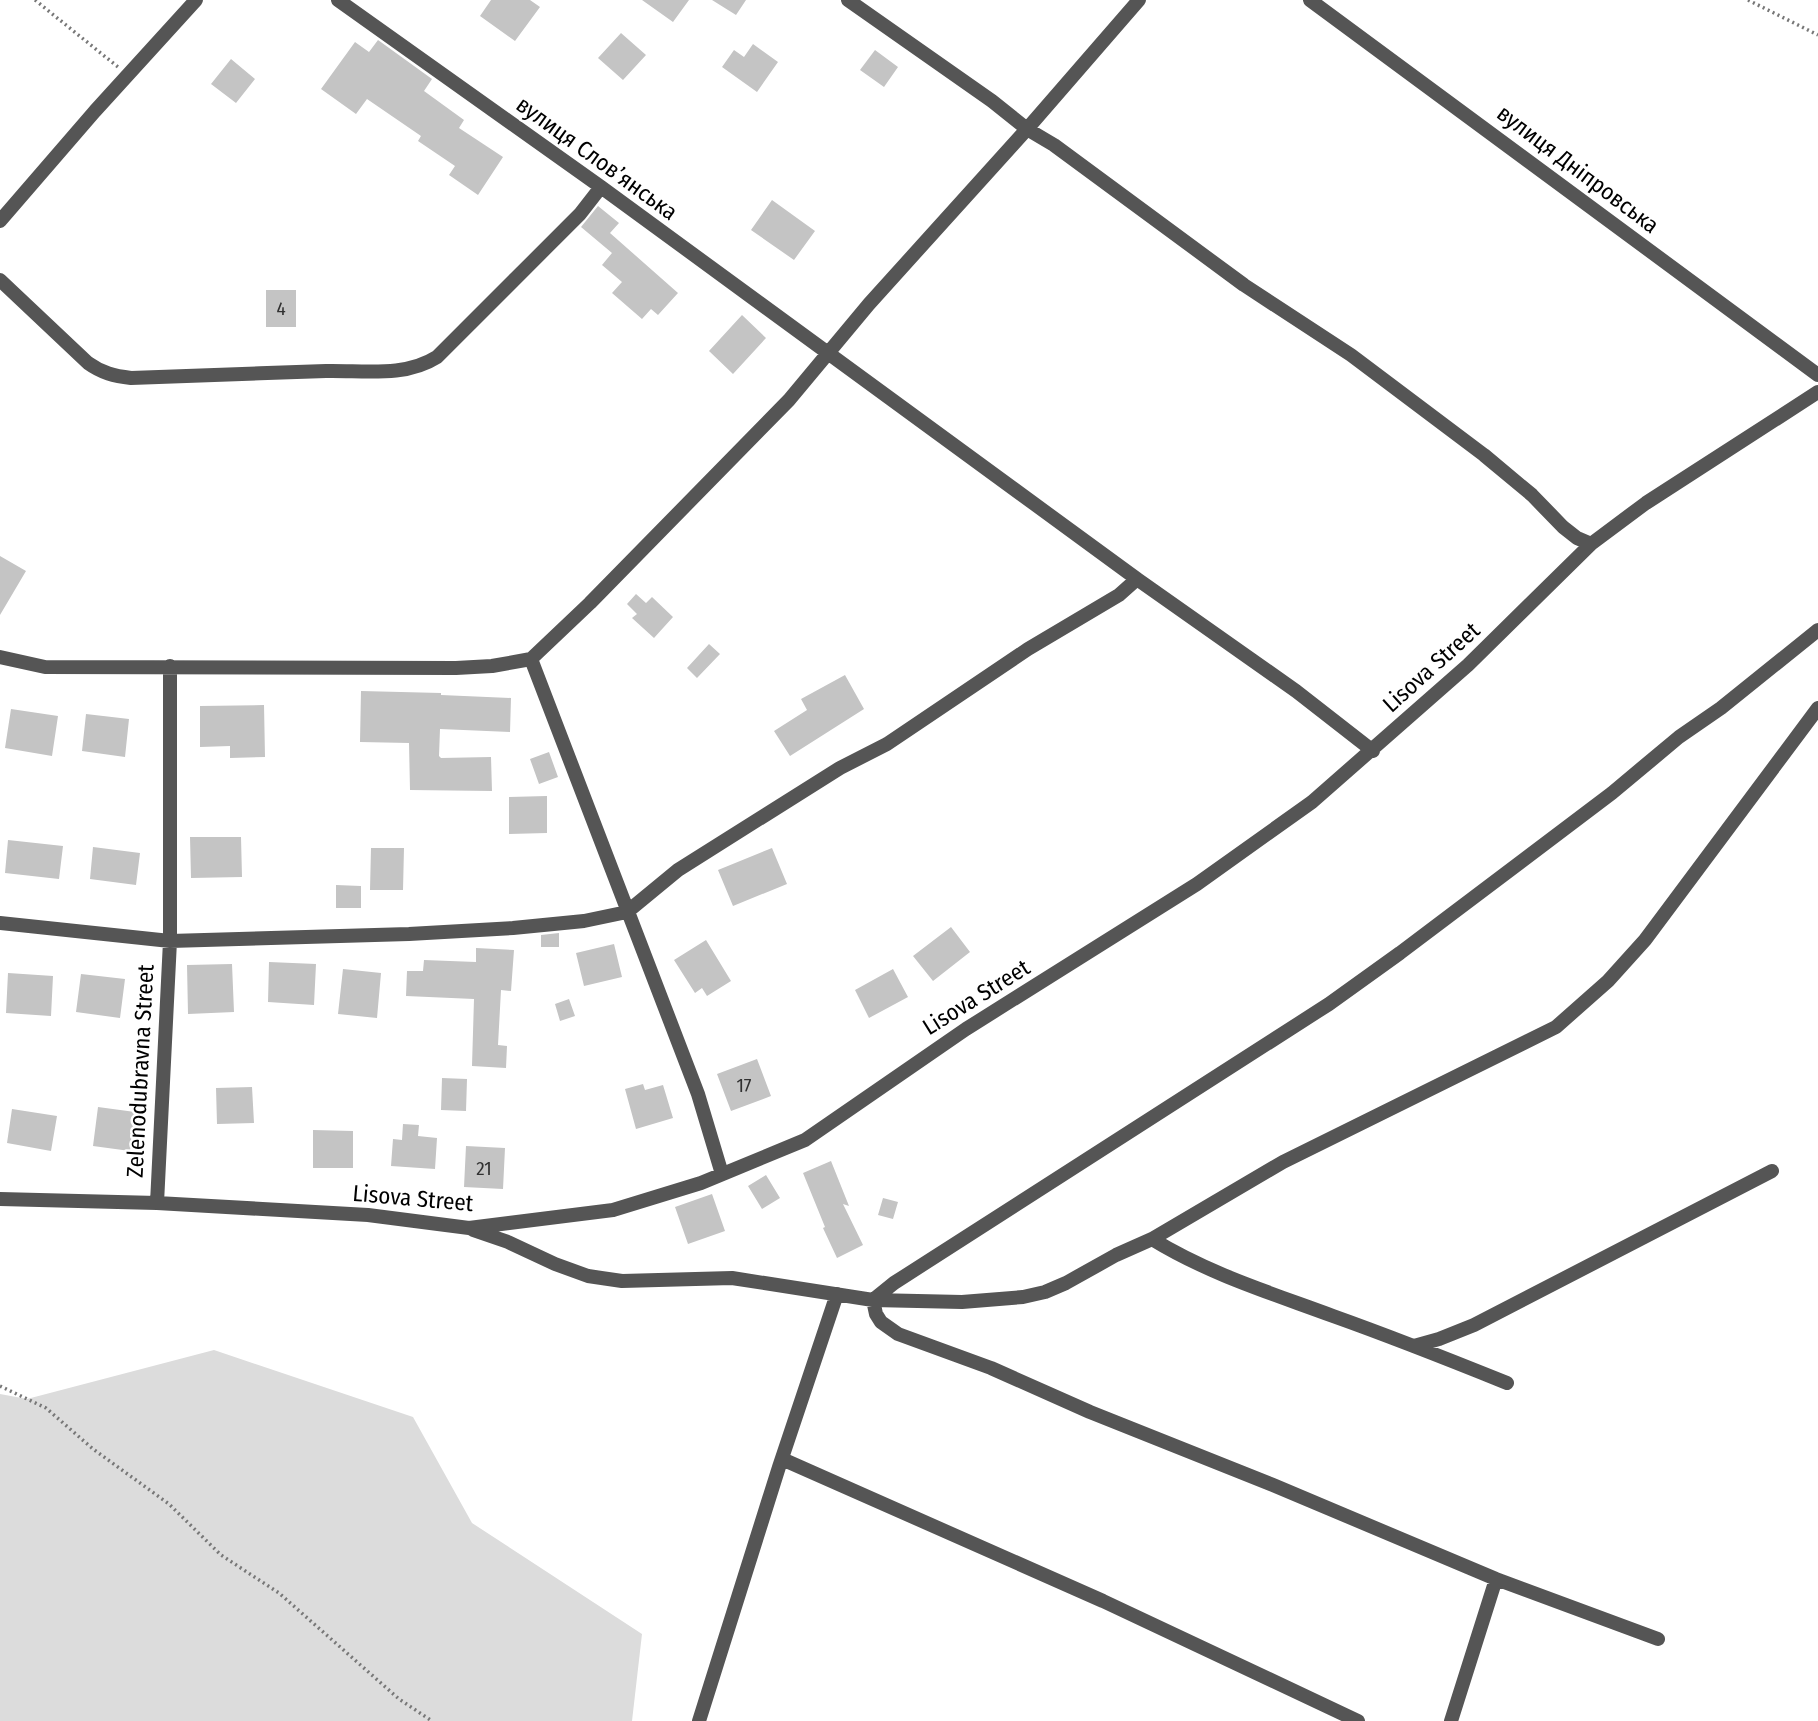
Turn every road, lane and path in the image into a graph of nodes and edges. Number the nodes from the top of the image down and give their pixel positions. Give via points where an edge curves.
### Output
1 (35, 0) edge
2 (196, 0) edge
3 (338, 0) edge
4 (848, 0) edge
5 (1139, 0) edge
6 (1310, 0) edge
7 (1748, 0) edge
8 (1818, 35) edge
9 (128, 75) junction
10 (1027, 129) junction
11 (601, 187) junction
12 (0, 221) edge
13 (0, 280) edge
14 (828, 355) junction
15 (1818, 375) edge
16 (1818, 392) edge
17 (1591, 544) junction
18 (1137, 579) junction
19 (1818, 630) edge
20 (0, 657) edge
21 (531, 659) junction
22 (170, 666) junction
23 (1818, 708) edge
24 (1373, 751) junction
25 (627, 912) junction
26 (0, 923) edge
27 (170, 941) junction
28 (1772, 1171) dead end
29 (722, 1174) junction
30 (0, 1199) edge
31 (157, 1203) junction
32 (469, 1228) junction
33 (1152, 1238) junction
34 (837, 1294) junction
35 (873, 1300) junction
36 (1414, 1346) junction
37 (1507, 1384) dead end
38 (0, 1386) edge
39 (782, 1459) junction
40 (1496, 1579) junction
41 (1658, 1639) dead end
42 (432, 1721) edge
43 (699, 1721) edge
44 (1357, 1721) edge
45 (1451, 1721) edge

1 - 9 path
2 - 9 street
3 - 11 street, вулиця Словʼянська
4 - 10 street
5 - 10 street
6 - 15 street, вулиця Дніпровська
7 - 8 path
9 - 12 street
10 - 14 street
10 - 17 street via 1244,285 1362,363 1484,455 1577,538
11 - 13 street via 580,214 437,357 413,368 113,376 88,363
11 - 14 street, вулиця Словʼянська
14 - 18 street, вулиця Словʼянська
14 - 21 street via 789,400
16 - 17 street, Lisova Street
17 - 24 street, Lisova Street
18 - 24 street, вулиця Словʼянська
18 - 25 street via 887,744 840,768 678,870
19 - 35 street via 1612,793 1329,1004
20 - 22 street via 45,667
21 - 22 street via 456,668
21 - 25 street
22 - 27 street, Zelenodubravna Street
23 - 33 street via 1645,940 1556,1027 1283,1161
24 - 29 street, Lisova Street via 1312,802 1197,884 966,1029 805,1140
25 - 27 street via 513,928
25 - 29 street via 698,1094
26 - 27 street
27 - 31 street, Zelenodubravna Street
28 - 36 street via 1474,1325
29 - 32 street, Lisova Street via 613,1210
30 - 31 street, Lisova Street
31 - 32 street, Lisova Street via 368,1215
32 - 34 street via 588,1276 622,1281 732,1278
33 - 35 street via 1066,1283 1023,1297 962,1302
33 - 36 street via 1234,1280
34 - 35 street
34 - 39 street
35 - 40 street via 881,1322 898,1334 991,1368
36 - 37 street
38 - 42 path via 46,1408 169,1504 221,1555 279,1593 399,1699
39 - 43 street
39 - 44 street via 1103,1601
40 - 41 street
40 - 45 street

